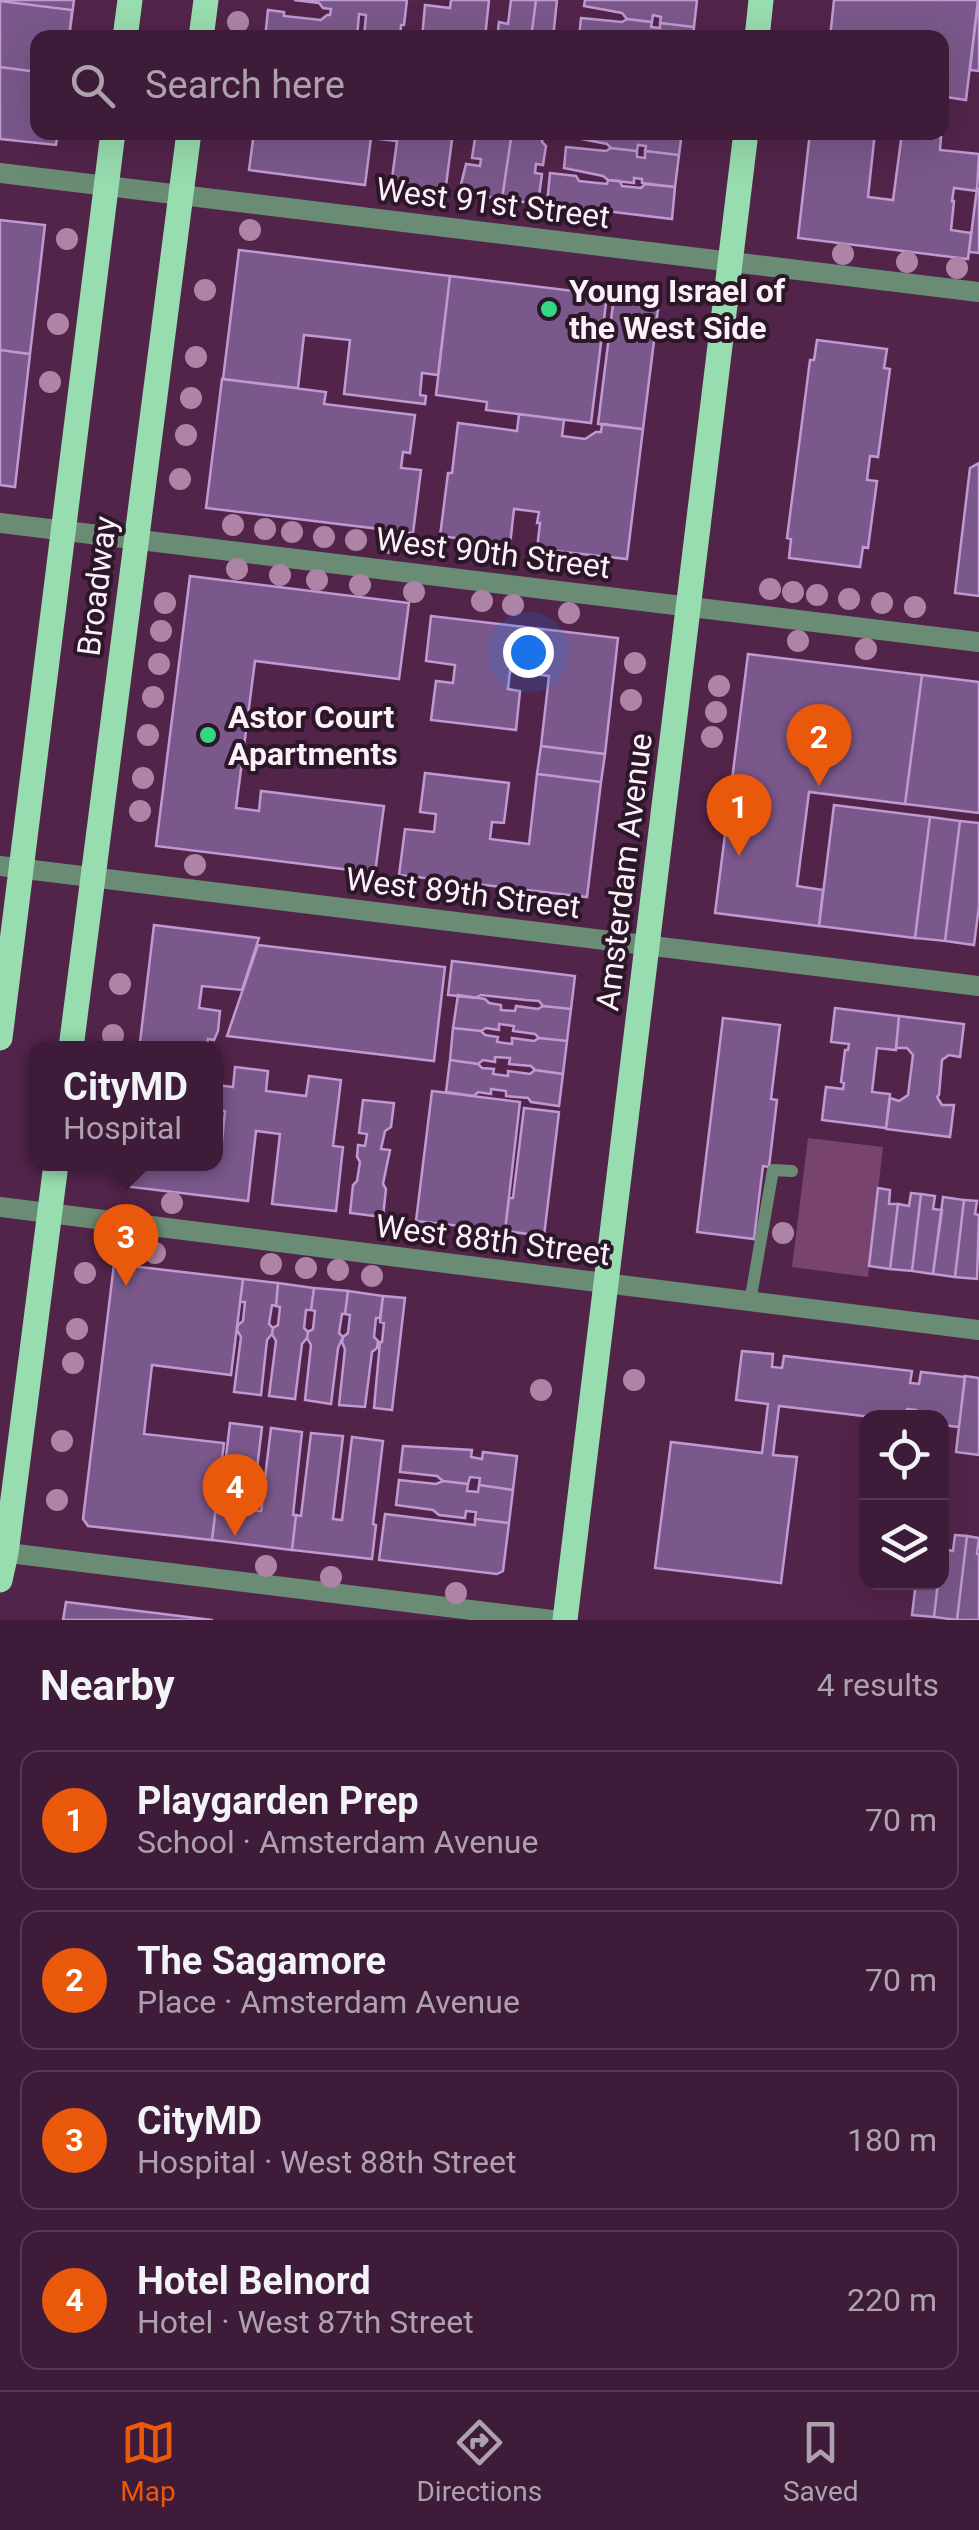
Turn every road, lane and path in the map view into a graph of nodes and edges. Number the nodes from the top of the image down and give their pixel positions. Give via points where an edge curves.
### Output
1 (130, 0) edge
2 (206, 0) edge
3 (761, 0) edge
4 (126, 30) edge
5 (202, 30) edge
6 (758, 30) edge
7 (112, 140) edge
8 (188, 140) edge
9 (745, 140) edge
10 (0, 173) edge
11 (106, 186) junction
12 (180, 195) junction
13 (732, 262) junction
14 (979, 292) edge
15 (0, 524) edge
16 (63, 532) junction
17 (136, 540) junction
18 (689, 607) junction
19 (979, 642) edge
20 (11, 867) edge
21 (92, 878) junction
22 (648, 946) junction
23 (979, 986) edge
24 (0, 1038) edge
25 (71, 1041) edge
26 (55, 1171) edge
27 (792, 1171) dead end
28 (0, 1208) edge
29 (49, 1214) junction
30 (606, 1284) junction
31 (750, 1302) junction
32 (979, 1330) edge
33 (3, 1553) edge
34 (0, 1580) edge
35 (552, 1620) edge
36 (564, 1620) edge

1 - 4 main road
2 - 5 main road
3 - 6 main road
7 - 11 main road, Broadway
8 - 12 main road, Broadway
9 - 13 main road, Amsterdam Avenue
10 - 11 street, West 91st Street
11 - 12 street, West 91st Street
11 - 16 main road, Broadway
12 - 13 street, West 91st Street
12 - 17 main road, Broadway
13 - 14 street, West 91st Street
13 - 18 main road, Amsterdam Avenue
15 - 16 street, West 90th Street
16 - 17 street, West 90th Street
16 - 20 main road, Broadway
17 - 18 street, West 90th Street
17 - 21 main road, Broadway
18 - 19 street, West 90th Street
18 - 22 main road, Amsterdam Avenue
20 - 21 street, West 89th Street
20 - 24 main road, Broadway
21 - 22 street, West 89th Street
21 - 25 main road, Broadway
22 - 23 street, West 89th Street
22 - 30 main road, Amsterdam Avenue
26 - 29 main road
27 - 31 lane via 773,1170
28 - 29 street, West 88th Street
29 - 30 street, West 88th Street
29 - 33 main road
30 - 31 street, West 88th Street
30 - 36 main road, Amsterdam Avenue
31 - 32 street, West 88th Street
33 - 34 main road
33 - 35 street

